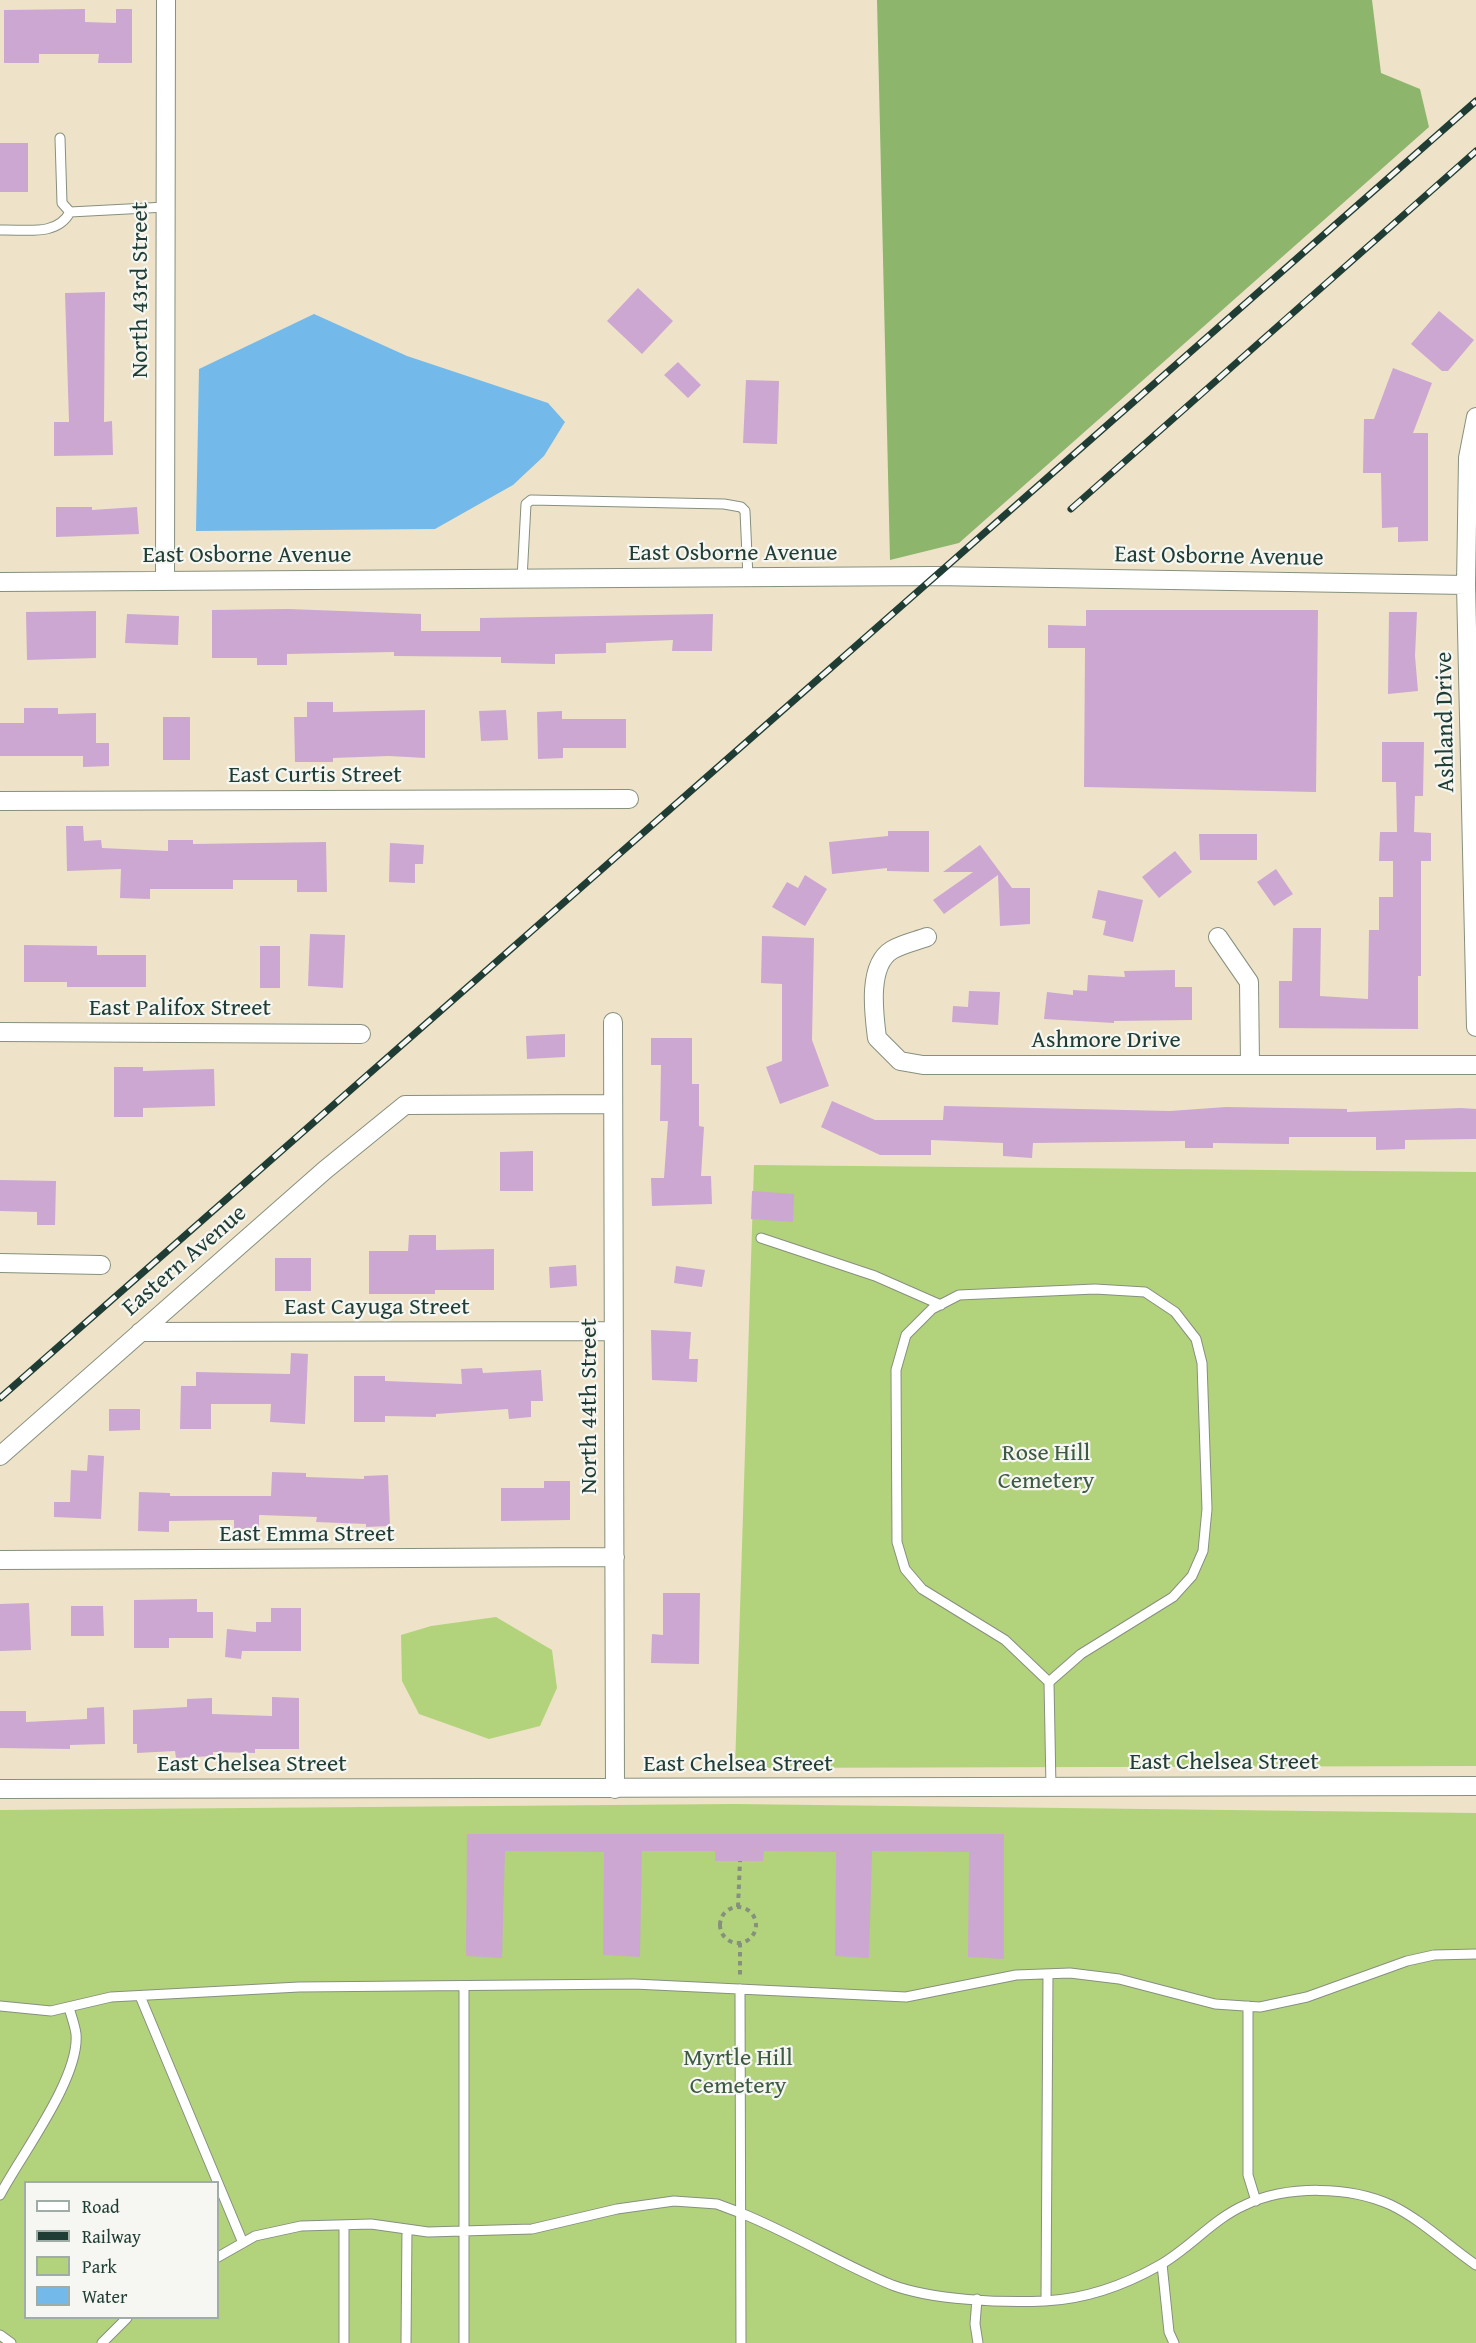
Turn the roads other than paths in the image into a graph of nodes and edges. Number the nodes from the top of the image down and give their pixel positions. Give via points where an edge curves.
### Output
1 (166, 0) edge
2 (60, 138) dead end
3 (166, 207) junction
4 (70, 212) junction
5 (0, 230) edge
6 (1476, 417) edge
7 (748, 578) junction
8 (522, 579) junction
9 (165, 580) junction
10 (0, 582) edge
11 (1466, 585) junction
12 (1473, 683) edge
13 (629, 799) dead end
14 (0, 801) edge
15 (927, 937) dead end
16 (1218, 938) dead end
17 (613, 1022) dead end
18 (1476, 1027) edge
19 (0, 1032) edge
20 (361, 1034) dead end
21 (1250, 1064) junction
22 (1476, 1065) edge
23 (613, 1104) junction
24 (761, 1238) dead end
25 (0, 1263) edge
26 (101, 1265) dead end
27 (941, 1305) junction
28 (614, 1331) junction
29 (140, 1332) junction
30 (0, 1456) edge
31 (615, 1557) junction
32 (0, 1560) edge
33 (1049, 1682) junction
34 (1476, 1786) edge
35 (1051, 1788) junction
36 (0, 1789) edge
37 (615, 1789) junction
38 (1476, 1954) edge
39 (1048, 1974) junction
40 (464, 1986) junction
41 (740, 1989) junction
42 (140, 1996) junction
43 (0, 2006) edge
44 (1248, 2006) junction
45 (69, 2007) junction
46 (217, 2181) edge
47 (219, 2185) edge
48 (0, 2195) edge
49 (1256, 2201) junction
50 (741, 2213) junction
51 (344, 2225) junction
52 (407, 2229) junction
53 (464, 2232) junction
54 (243, 2243) junction
55 (219, 2256) edge
56 (1162, 2264) junction
57 (1476, 2265) edge
58 (977, 2299) junction
59 (1046, 2301) junction
60 (127, 2319) edge
61 (0, 2335) edge
62 (11, 2343) edge
63 (102, 2343) edge
64 (344, 2343) edge
65 (406, 2343) edge
66 (464, 2343) edge
67 (741, 2343) edge
68 (978, 2343) edge
69 (1174, 2343) edge

1 - 3 street, North 43rd Street
2 - 4 lane via 62,203
3 - 4 lane
3 - 9 street, North 43rd Street
4 - 5 lane via 65,223 56,229
6 - 11 street, Ashland Drive via 1468,458
7 - 8 street, East Osborne Avenue
7 - 8 lane via 745,511 741,507 531,500 526,504
7 - 11 street, East Osborne Avenue via 934,576
8 - 9 street, East Osborne Avenue
9 - 10 street, East Osborne Avenue
11 - 12 street, Ashland Drive
12 - 18 street, Ashland Drive
13 - 14 street, East Curtis Street
15 - 21 street, Ashmore Drive via 890,951 875,975 873,1007 877,1038 900,1061 923,1065
16 - 21 street via 1249,982
17 - 23 street, North 44th Street
19 - 20 street, East Palifox Street
21 - 22 street, Ashmore Drive
23 - 28 street, North 44th Street
23 - 29 street, Eastern Avenue via 405,1105
24 - 27 lane via 875,1276
25 - 26 street
27 - 33 lane via 906,1335 896,1370 897,1542 905,1569 922,1589 1005,1640
27 - 33 lane via 959,1295 1095,1289 1145,1292 1175,1312 1196,1339 1202,1363 1208,1509 1203,1551 1192,1576 1173,1597 1081,1654
28 - 29 street, East Cayuga Street
28 - 31 street, North 44th Street
29 - 30 street, Eastern Avenue
31 - 32 street, East Emma Street
31 - 37 street, North 44th Street
33 - 35 lane
34 - 35 street, East Chelsea Street
35 - 37 street, East Chelsea Street
36 - 37 street, East Chelsea Street
38 - 44 lane via 1434,1955 1407,1961 1307,1997
39 - 41 lane via 980,1980 906,1997
39 - 44 lane via 1119,1979 1215,2004
39 - 59 lane
40 - 41 lane via 634,1984
40 - 42 lane via 299,1987
40 - 53 lane
41 - 50 lane
42 - 45 lane via 111,1997
42 - 46 lane
43 - 45 lane via 51,2011
44 - 49 lane via 1248,2175
45 - 48 lane via 76,2035 70,2068 55,2102
47 - 54 lane
49 - 56 lane via 1208,2228
49 - 57 lane via 1286,2193 1319,2192 1353,2194 1389,2204
50 - 53 lane via 717,2204 674,2201 617,2209 532,2229
50 - 58 lane via 894,2285 953,2298
50 - 67 lane
51 - 52 lane
51 - 54 lane via 301,2226 255,2236
51 - 64 lane
52 - 53 lane
52 - 65 lane
53 - 66 lane
54 - 55 lane
56 - 59 lane via 1108,2290
56 - 69 lane via 1169,2332
58 - 59 lane
58 - 68 lane
60 - 63 lane
61 - 62 lane

